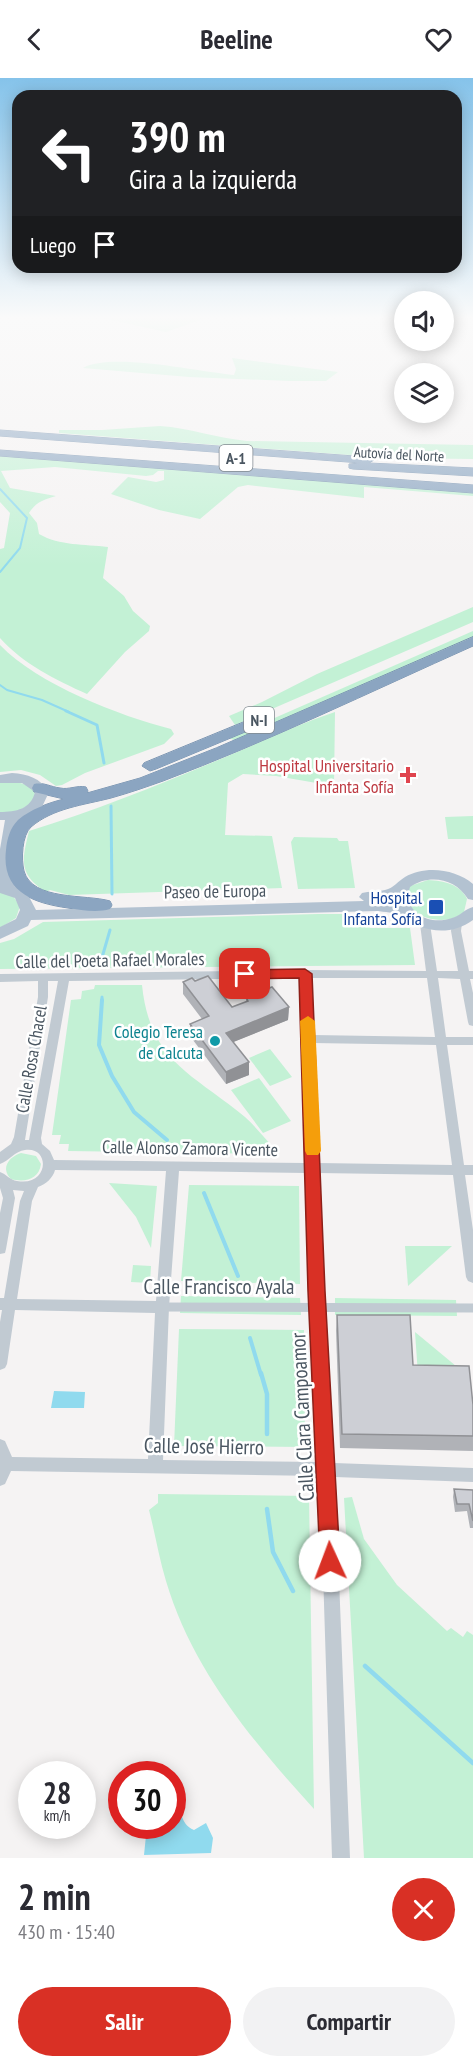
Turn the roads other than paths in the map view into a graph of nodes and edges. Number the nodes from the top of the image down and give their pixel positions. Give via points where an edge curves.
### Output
1 (0, 433) edge
2 (0, 440) edge
3 (0, 447) edge
4 (0, 453) edge
5 (473, 463) edge
6 (473, 472) edge
7 (473, 478) edge
8 (473, 489) edge
9 (473, 627) edge
10 (473, 640) edge
11 (0, 779) edge
12 (40, 795) junction
13 (95, 797) junction
14 (19, 815) junction
15 (0, 816) edge
16 (4, 888) edge
17 (400, 889) junction
18 (472, 892) edge
19 (103, 905) junction
20 (27, 910) junction
21 (404, 911) junction
22 (473, 912) edge
23 (425, 924) junction
24 (457, 924) junction
25 (0, 934) edge
26 (305, 974) junction
27 (432, 974) junction
28 (469, 975) edge
29 (64, 977) junction
30 (0, 978) edge
31 (42, 978) junction
32 (473, 1022) edge
33 (309, 1039) junction
34 (441, 1040) junction
35 (473, 1041) edge
36 (36, 1146) junction
37 (16, 1147) junction
38 (0, 1159) edge
39 (51, 1165) junction
40 (173, 1166) junction
41 (314, 1168) junction
42 (459, 1170) junction
43 (473, 1170) edge
44 (2, 1179) edge
45 (33, 1185) junction
46 (0, 1250) edge
47 (473, 1277) edge
48 (5, 1304) edge
49 (162, 1307) junction
50 (317, 1307) junction
51 (473, 1308) edge
52 (0, 1364) edge
53 (0, 1446) edge
54 (6, 1464) junction
55 (154, 1467) junction
56 (327, 1469) junction
57 (473, 1474) edge
58 (0, 1479) edge
59 (341, 1858) edge

1 - 5 highway via 372,460
2 - 6 highway, Autovía del Norte / A-1
3 - 7 highway, Autovía del Norte / A-1
4 - 8 highway
9 - 12 highway, N-I via 114,780 74,793
10 - 13 highway, N-I via 185,766
11 - 12 main road, N-I via 27,779
12 - 13 highway, N-I
12 - 14 main road, N-I via 28,812
13 - 19 highway via 41,812 22,826 13,857 16,875 27,889 46,899
14 - 15 main road, N-I
14 - 16 main road via 10,826
16 - 20 main road via 21,895
17 - 18 main road, Paseo de Europa via 419,876 436,875 455,880
17 - 19 main road, Paseo de Europa via 375,897
17 - 21 main road via 399,904
19 - 20 main road, Paseo de Europa
20 - 21 main road, Paseo de Europa via 377,906
20 - 25 main road via 14,929
21 - 23 main road
22 - 24 main road
23 - 24 main road
23 - 27 street
24 - 28 street
26 - 27 street, Calle del Poeta Rafael Morales
26 - 29 street, Calle del Poeta Rafael Morales
26 - 33 street, Calle Clara Campoamor
27 - 28 street, Calle del Poeta Rafael Morales
27 - 34 street
28 - 32 street
29 - 31 street, Calle del Poeta Rafael Morales
29 - 36 street, Calle Rosa Chacel
30 - 31 street, Calle del Poeta Rafael Morales
31 - 37 street, Calle Rosa Chacel via 43,997
33 - 34 street
33 - 41 street, Calle Clara Campoamor
34 - 35 street
34 - 42 street
36 - 37 street
36 - 39 street via 49,1157
37 - 38 street
39 - 40 street, Calle Alonso Zamora Vicente
39 - 45 street via 48,1173
40 - 41 street, Calle Alonso Zamora Vicente
40 - 49 street
41 - 42 street, Calle Alonso Zamora Vicente
41 - 50 street, Calle Clara Campoamor
42 - 43 street, Calle Alonso Zamora Vicente
42 - 47 street
44 - 45 street via 22,1187
44 - 46 street via 9,1198
45 - 48 street via 26,1201
48 - 49 street, Calle Francisco Ayala
48 - 52 street
49 - 50 street, Calle Francisco Ayala
49 - 55 street
50 - 51 street, Calle Francisco Ayala
50 - 56 street, Calle Clara Campoamor
53 - 54 street
54 - 55 street, Calle José Hierro
54 - 58 street
55 - 56 street, Calle José Hierro
56 - 57 street, Calle José Hierro
56 - 59 street, Calle Clara Campoamor

